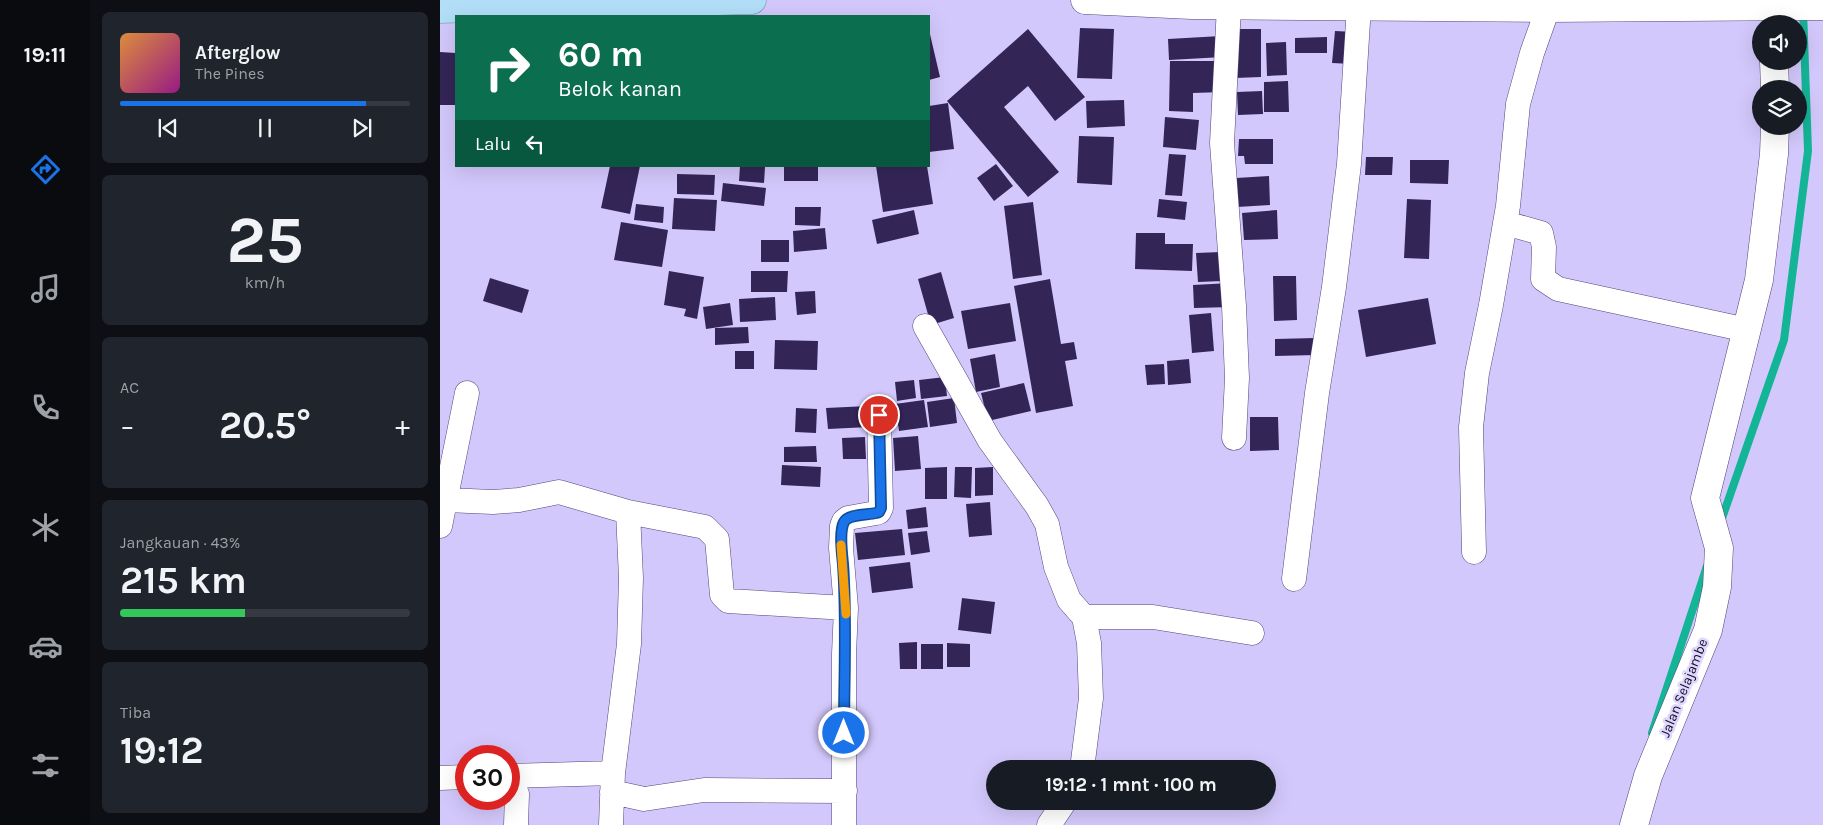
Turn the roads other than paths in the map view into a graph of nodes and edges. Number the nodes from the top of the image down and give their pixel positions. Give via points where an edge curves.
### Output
1 (752, 0) edge
2 (1085, 0) edge
3 (480, 4) edge
4 (1549, 4) edge
5 (1229, 6) junction
6 (1359, 6) junction
7 (1817, 7) edge
8 (440, 8) edge
9 (531, 12) edge
10 (1754, 15) edge
11 (1778, 15) edge
12 (1775, 135) edge
13 (1505, 223) junction
14 (925, 326) dead end
15 (1747, 330) junction
16 (467, 393) dead end
17 (879, 415) dead end
18 (1234, 438) dead end
19 (446, 500) junction
20 (628, 512) junction
21 (440, 526) edge
22 (1474, 552) dead end
23 (1294, 579) dead end
24 (846, 608) junction
25 (1084, 617) junction
26 (1252, 633) dead end
27 (1083, 760) edge
28 (455, 777) edge
29 (440, 778) edge
30 (613, 782) junction
31 (520, 785) edge
32 (845, 791) junction
33 (515, 810) edge
34 (1059, 810) edge
35 (516, 825) edge
36 (611, 825) edge
37 (844, 825) edge
38 (1049, 825) edge
39 (1634, 825) edge

1 - 9 highway
2 - 5 street
3 - 8 highway
3 - 9 highway
4 - 6 street
4 - 10 street
4 - 13 street via 1518,104
5 - 6 street
5 - 18 street via 1222,143 1235,324
6 - 23 street via 1349,164
7 - 11 street
12 - 15 street via 1759,280
13 - 15 street via 1541,233 1543,279 1558,289
13 - 22 street via 1477,373 1472,426
14 - 25 street via 990,441 1047,524 1056,567 1069,600
15 - 39 street, Jalan Selajambe via 1705,498 1719,548 1708,630 1648,776
16 - 19 street
17 - 24 street via 881,508 879,512 848,518 843,523 841,548
19 - 20 street via 492,502 559,492
19 - 21 street
20 - 24 street via 709,529 717,539 722,596 728,601
20 - 30 street via 629,644
24 - 32 street
25 - 26 street via 1153,617
25 - 27 street via 1089,644 1091,698
28 - 29 street
30 - 31 street
30 - 32 street via 644,799 704,790
30 - 36 street
32 - 37 street
33 - 35 street
34 - 38 street

